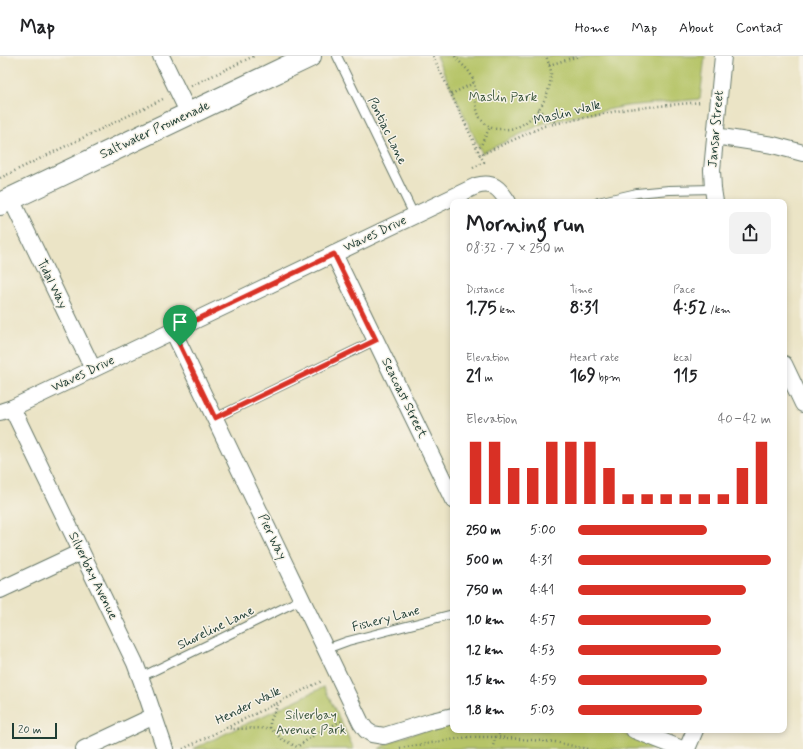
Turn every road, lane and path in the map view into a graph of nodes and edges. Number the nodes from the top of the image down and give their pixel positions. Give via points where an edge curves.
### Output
1 (161, 56) edge
2 (254, 56) edge
3 (310, 56) edge
4 (337, 56) edge
5 (433, 56) edge
6 (455, 56) edge
7 (546, 56) edge
8 (579, 56) edge
9 (723, 56) edge
10 (550, 64) junction
11 (474, 83) junction
12 (178, 92) junction
13 (451, 94) junction
14 (701, 102) dead end
15 (538, 109) junction
16 (189, 114) junction
17 (556, 123) junction
18 (490, 127) junction
19 (715, 136) junction
20 (478, 151) junction
21 (803, 153) edge
22 (480, 155) junction
23 (473, 168) dead end
24 (0, 178) edge
25 (714, 196) edge
26 (506, 199) edge
27 (611, 199) edge
28 (6, 201) edge
29 (414, 215) junction
30 (334, 254) junction
31 (173, 331) junction
32 (376, 340) junction
33 (93, 369) junction
34 (787, 370) edge
35 (803, 404) edge
36 (6, 410) edge
37 (215, 418) junction
38 (450, 494) edge
39 (81, 552) junction
40 (0, 590) edge
41 (302, 599) junction
42 (450, 615) edge
43 (326, 649) junction
44 (141, 677) junction
45 (322, 680) dead end
46 (280, 701) junction
47 (154, 716) junction
48 (450, 717) edge
49 (342, 721) dead end
50 (226, 727) junction
51 (270, 728) junction
52 (499, 733) edge
53 (642, 733) edge
54 (694, 733) edge
55 (496, 737) junction
56 (84, 749) edge
57 (165, 749) edge
58 (183, 749) edge
59 (396, 749) edge
60 (492, 749) edge
61 (587, 749) edge
62 (682, 749) edge
63 (687, 749) edge

1 - 12 street
2 - 12 path
3 - 16 street, Saltwater Promenade
4 - 29 lane, Pontiac Lane
5 - 13 path
6 - 11 path via 468,70
7 - 10 path
8 - 10 path
9 - 19 street, Jansar Street
10 - 15 path via 548,91
11 - 13 path
11 - 18 path via 475,106 479,116
12 - 16 street
12 - 24 path
13 - 20 path
14 - 17 path, Maslin Walk via 627,109
15 - 17 path
15 - 18 path via 519,127 505,130
16 - 28 street, Saltwater Promenade
17 - 22 path, Maslin Walk
18 - 20 path
19 - 21 street via 773,145
19 - 25 street, Jansar Street via 712,170
20 - 22 path
22 - 23 path via 484,162
25 - 27 lane via 669,190
26 - 29 street, Waves Drive via 493,185 481,185
28 - 33 street, Tidal Way
29 - 30 street, Waves Drive
30 - 31 street, Waves Drive
30 - 32 street, Seacoast Street
31 - 33 street, Waves Drive
31 - 37 street, Pier Way
32 - 37 lane
32 - 38 street, Seacoast Street
33 - 36 street, Waves Drive
34 - 35 street
36 - 39 street, Silverbay Avenue
37 - 41 street, Pier Way
39 - 40 street
39 - 44 street, Silverbay Avenue
41 - 43 street, Pier Way
41 - 44 lane, Shoreline Lane
42 - 43 lane, Fishery Lane
43 - 48 street, Pier Way via 366,730 384,736
44 - 47 street, Silverbay Avenue
45 - 46 path, Hender Walk
46 - 50 path, Hender Walk
46 - 51 path via 270,722
47 - 56 street
47 - 57 street, Silverbay Avenue
49 - 51 path via 320,731 297,747 282,739
50 - 51 path
50 - 58 path, Hender Walk
52 - 55 path
53 - 62 street
54 - 63 street
55 - 59 path via 469,737
55 - 60 path
55 - 61 path via 555,742

